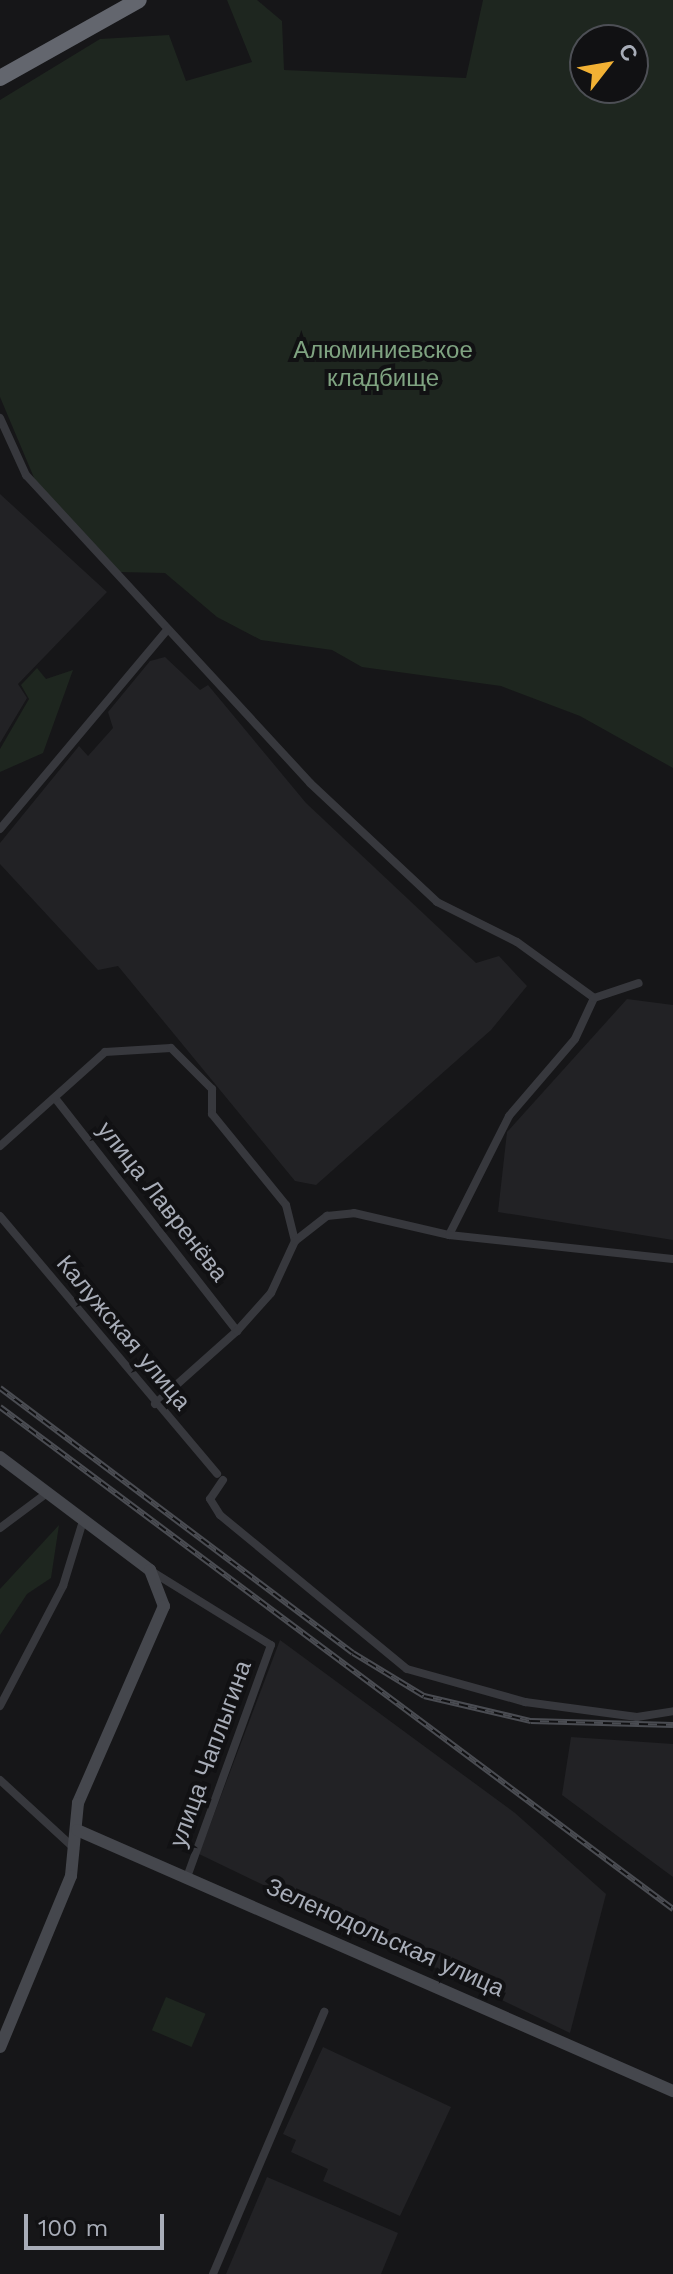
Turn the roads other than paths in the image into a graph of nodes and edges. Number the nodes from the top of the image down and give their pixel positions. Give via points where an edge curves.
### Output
1 (134, 1) edge
2 (0, 78) edge
3 (0, 418) edge
4 (168, 629) junction
5 (0, 829) edge
6 (639, 983) dead end
7 (594, 998) junction
8 (55, 1098) junction
9 (0, 1146) edge
10 (0, 1216) edge
11 (449, 1235) junction
12 (295, 1241) junction
13 (673, 1259) edge
14 (237, 1331) junction
15 (155, 1404) junction
16 (0, 1457) edge
17 (47, 1493) junction
18 (83, 1521) junction
19 (0, 1528) edge
20 (150, 1570) junction
21 (0, 1706) edge
22 (673, 1711) edge
23 (0, 1780) edge
24 (77, 1830) junction
25 (75, 1849) junction
26 (187, 1877) junction
27 (324, 2012) dead end
28 (0, 2047) edge
29 (673, 2091) edge
30 (213, 2274) edge

1 - 2 highway
3 - 4 street via 26,475
4 - 5 street
4 - 7 street via 310,783 437,902 517,942
6 - 7 street
7 - 11 street via 575,1039 509,1116
8 - 9 street
8 - 12 street via 105,1052 171,1048 212,1089 212,1114 286,1205
8 - 14 street, улица Лавренёва
10 - 15 street, Калужская улица
11 - 12 street via 354,1213 327,1216
11 - 13 street
12 - 14 street via 271,1293
14 - 15 street
15 - 22 street, Калужская улица via 220,1477 210,1499 220,1515 407,1669 525,1702 637,1717
16 - 17 street
17 - 18 street
17 - 19 street
18 - 20 street
18 - 21 street via 63,1586
20 - 24 street via 164,1606 78,1803
20 - 26 street, улица Чаплыгина via 271,1645
23 - 25 street
24 - 25 street
24 - 26 street, Зеленодольская улица
25 - 28 street
26 - 29 street, Зеленодольская улица
27 - 30 street

